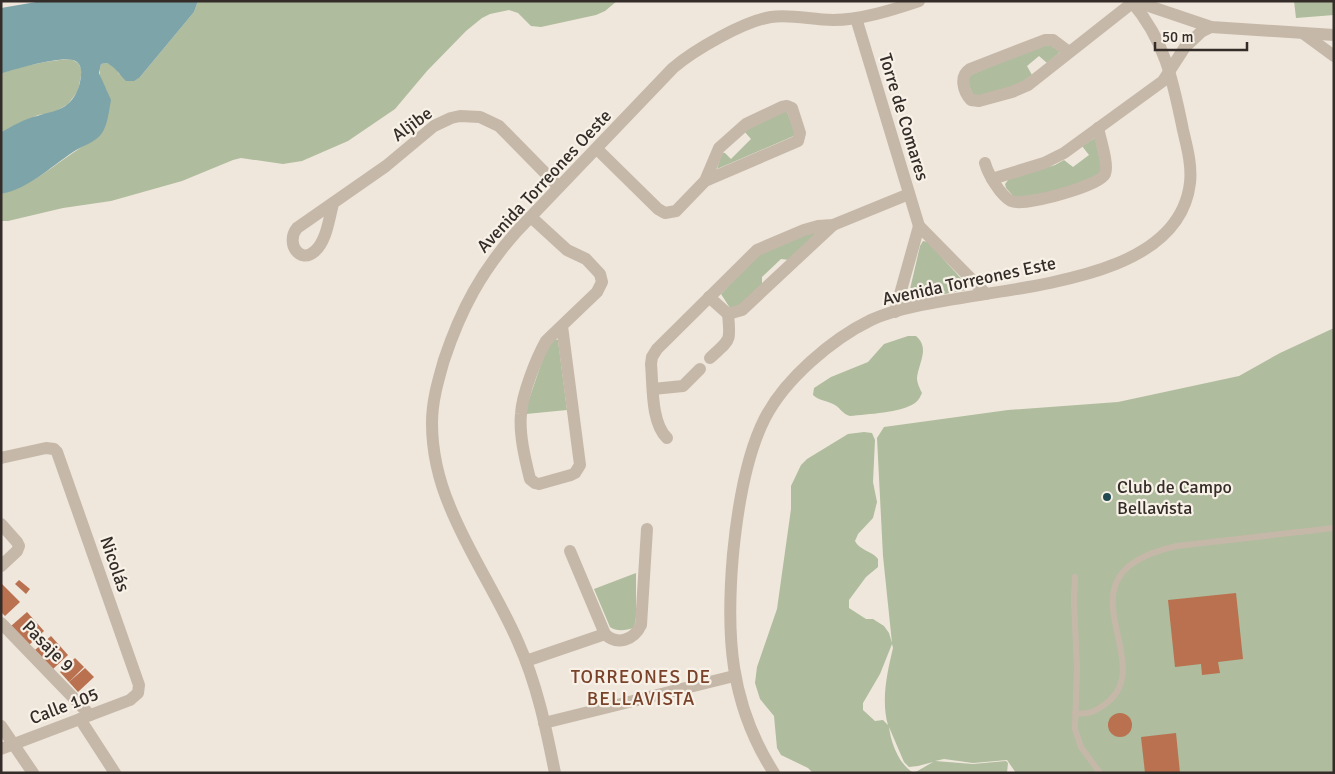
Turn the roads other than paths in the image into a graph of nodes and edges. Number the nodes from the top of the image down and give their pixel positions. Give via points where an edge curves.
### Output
1 (919, 1) edge
2 (1132, 2) edge
3 (856, 18) junction
4 (1211, 27) junction
5 (1304, 34) junction
6 (1334, 35) edge
7 (1069, 52) junction
8 (1334, 56) edge
9 (1170, 71) junction
10 (1098, 128) junction
11 (597, 149) junction
12 (985, 162) dead end
13 (992, 179) junction
14 (705, 181) junction
15 (559, 187) junction
16 (909, 194) junction
17 (333, 204) dead end
18 (531, 217) junction
19 (833, 225) junction
20 (919, 226) junction
21 (986, 294) junction
22 (709, 297) junction
23 (895, 312) junction
24 (728, 314) junction
25 (562, 326) junction
26 (710, 358) dead end
27 (700, 369) dead end
28 (654, 389) junction
29 (667, 438) dead end
30 (1, 458) edge
31 (1, 524) edge
32 (1334, 528) edge
33 (647, 529) dead end
34 (570, 551) dead end
35 (1, 566) edge
36 (1075, 577) dead end
37 (1, 623) edge
38 (605, 634) junction
39 (526, 661) junction
40 (734, 676) junction
41 (138, 693) joint
42 (1075, 713) junction
43 (85, 717) junction
44 (544, 723) junction
45 (1, 726) edge
46 (14, 744) junction
47 (1, 748) edge
48 (32, 773) edge
49 (115, 773) edge
50 (556, 773) edge
51 (774, 773) edge
52 (1100, 773) edge

1 - 3 street, Avenida Torreones Oeste
2 - 4 street
2 - 7 street
2 - 9 street via 1154,33
3 - 11 street, Avenida Torreones Oeste via 774,17 753,22 702,47 673,68
3 - 16 street, Torre de Comares
4 - 5 street
4 - 9 street via 1185,47
5 - 6 street
5 - 8 street
7 - 7 street via 1020,89 979,101 971,100 967,94 963,78 970,69 1045,40 1053,40
9 - 10 street via 1156,86
9 - 21 street, Avenida Torreones Este via 1191,176 1184,206 1165,234 1140,253 1098,270
10 - 13 street via 1051,160
10 - 13 street via 1107,168 1099,181 1050,197 1016,202 1006,197
11 - 14 street via 665,213 676,210
11 - 15 street, Avenida Torreones Oeste
12 - 13 street
14 - 14 street via 798,141 800,133 792,108 782,107 740,128 720,148
15 - 17 street, Aljibe via 499,126 480,116 460,116 434,126
15 - 18 street, Avenida Torreones Oeste
16 - 19 street
16 - 20 street, Torre de Comares
18 - 25 street via 567,250 586,259 601,277 599,289
18 - 39 street, Avenida Torreones Oeste via 495,258 462,312 436,388 432,424 437,467 449,506
19 - 22 street via 804,230 758,250
19 - 24 street via 746,306
20 - 21 street, Torre de Comares
20 - 23 street
21 - 23 street, Avenida Torreones Este
22 - 24 street
22 - 28 street via 654,353 651,364
23 - 40 street, Avenida Torreones Este via 861,326 824,351 780,395 762,426 743,490 734,542 730,615
24 - 26 street via 729,338
25 - 25 street via 543,347 524,395 521,413 530,476 539,484 575,473 580,465
27 - 28 street via 683,386
28 - 29 street via 658,426
30 - 41 street, Nicolás via 46,448 54,449 59,456 139,685
31 - 35 street via 19,546
32 - 42 lane via 1177,546 1132,562 1119,575 1113,592 1123,672 1120,687 1108,702 1090,714
33 - 38 street via 640,625 635,635 625,640 613,640
34 - 38 street
36 - 42 lane
37 - 43 street, Pasaje 9
38 - 39 street
39 - 44 street, Avenida Torreones Oeste
40 - 44 street
40 - 51 street, Avenida Torreones Este via 752,730
41 - 43 street, Calle 105 via 130,700
42 - 52 lane via 1075,729 1081,747
43 - 46 street, Calle 105
43 - 49 street, Pasaje 9
44 - 50 street, Avenida Torreones Oeste
45 - 46 street
46 - 47 street, Calle 105
46 - 48 street

